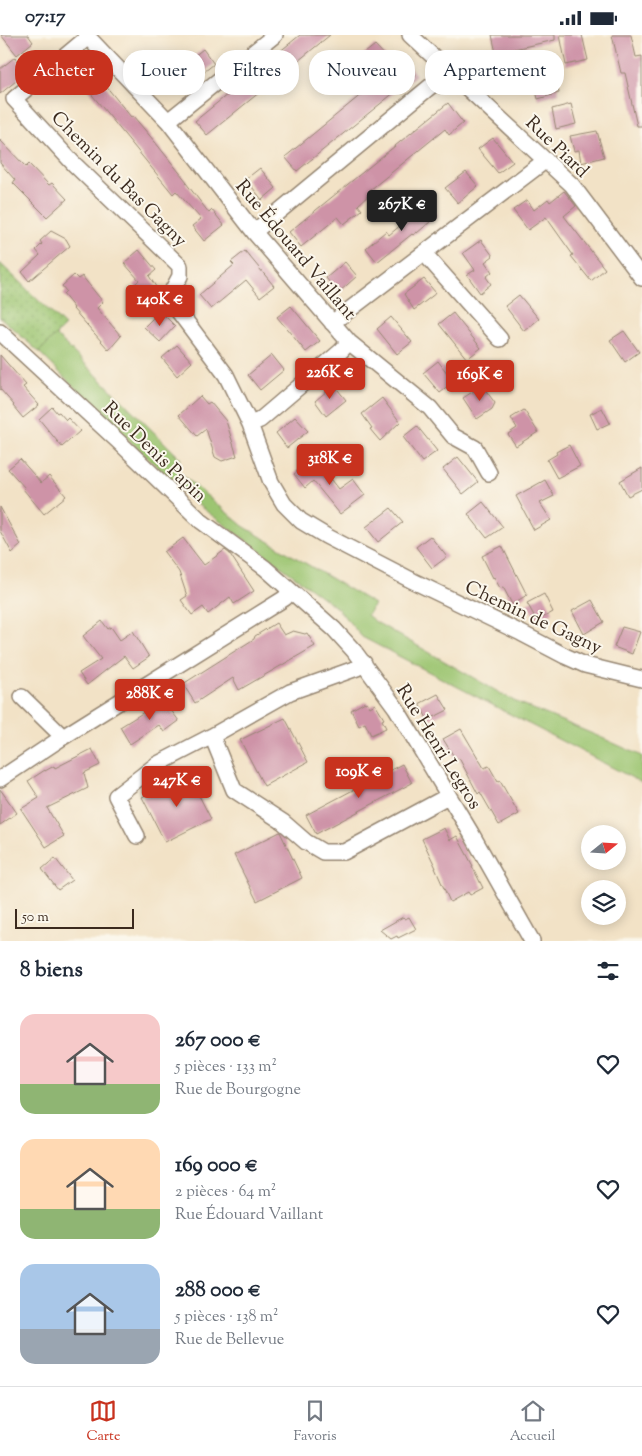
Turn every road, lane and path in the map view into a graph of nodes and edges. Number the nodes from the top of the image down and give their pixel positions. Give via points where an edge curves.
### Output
1 (275, 35) edge
2 (410, 35) edge
3 (87, 36) edge
4 (426, 50) edge
5 (425, 91) edge
6 (475, 95) edge
7 (168, 121) junction
8 (546, 160) junction
9 (254, 231) junction
10 (424, 253) junction
11 (642, 278) edge
12 (332, 323) junction
13 (0, 332) edge
14 (500, 339) dead end
15 (349, 342) junction
16 (250, 424) junction
17 (489, 473) dead end
18 (413, 581) joint
19 (290, 590) junction
20 (364, 663) junction
21 (642, 679) edge
22 (22, 697) dead end
23 (212, 736) junction
24 (63, 737) junction
25 (0, 779) edge
26 (448, 795) junction
27 (137, 836) dead end
28 (532, 941) edge

1 - 7 street
2 - 4 street, Rue Piard
3 - 7 street, Rue Édouard Vaillant
3 - 16 street, Chemin du Bas Gagny via 14,99 74,164 180,266 180,276 171,293 176,308 226,375
5 - 9 street
6 - 8 street, Rue Piard
7 - 9 street, Rue Édouard Vaillant
8 - 10 street
8 - 11 street, Rue Piard via 572,185
9 - 12 street, Rue Édouard Vaillant
10 - 12 street
10 - 14 street
12 - 15 street, Rue Édouard Vaillant
13 - 19 street, Rue Denis Papin via 201,521
15 - 16 street via 260,420
15 - 17 street, Rue Édouard Vaillant via 430,408 453,436 475,447
16 - 18 street, Chemin du Bas Gagny via 270,482 289,510 326,536
18 - 21 street, Chemin de Gagny via 584,665
19 - 20 street, Rue Henri Legros via 334,629
19 - 24 street via 285,598
20 - 23 street via 290,692
20 - 26 street, Rue Henri Legros via 396,708
22 - 24 street
23 - 26 street via 234,790 283,822 306,843 324,852 344,852
23 - 27 street via 156,765 116,796
24 - 25 street
26 - 28 street, Rue Henri Legros

